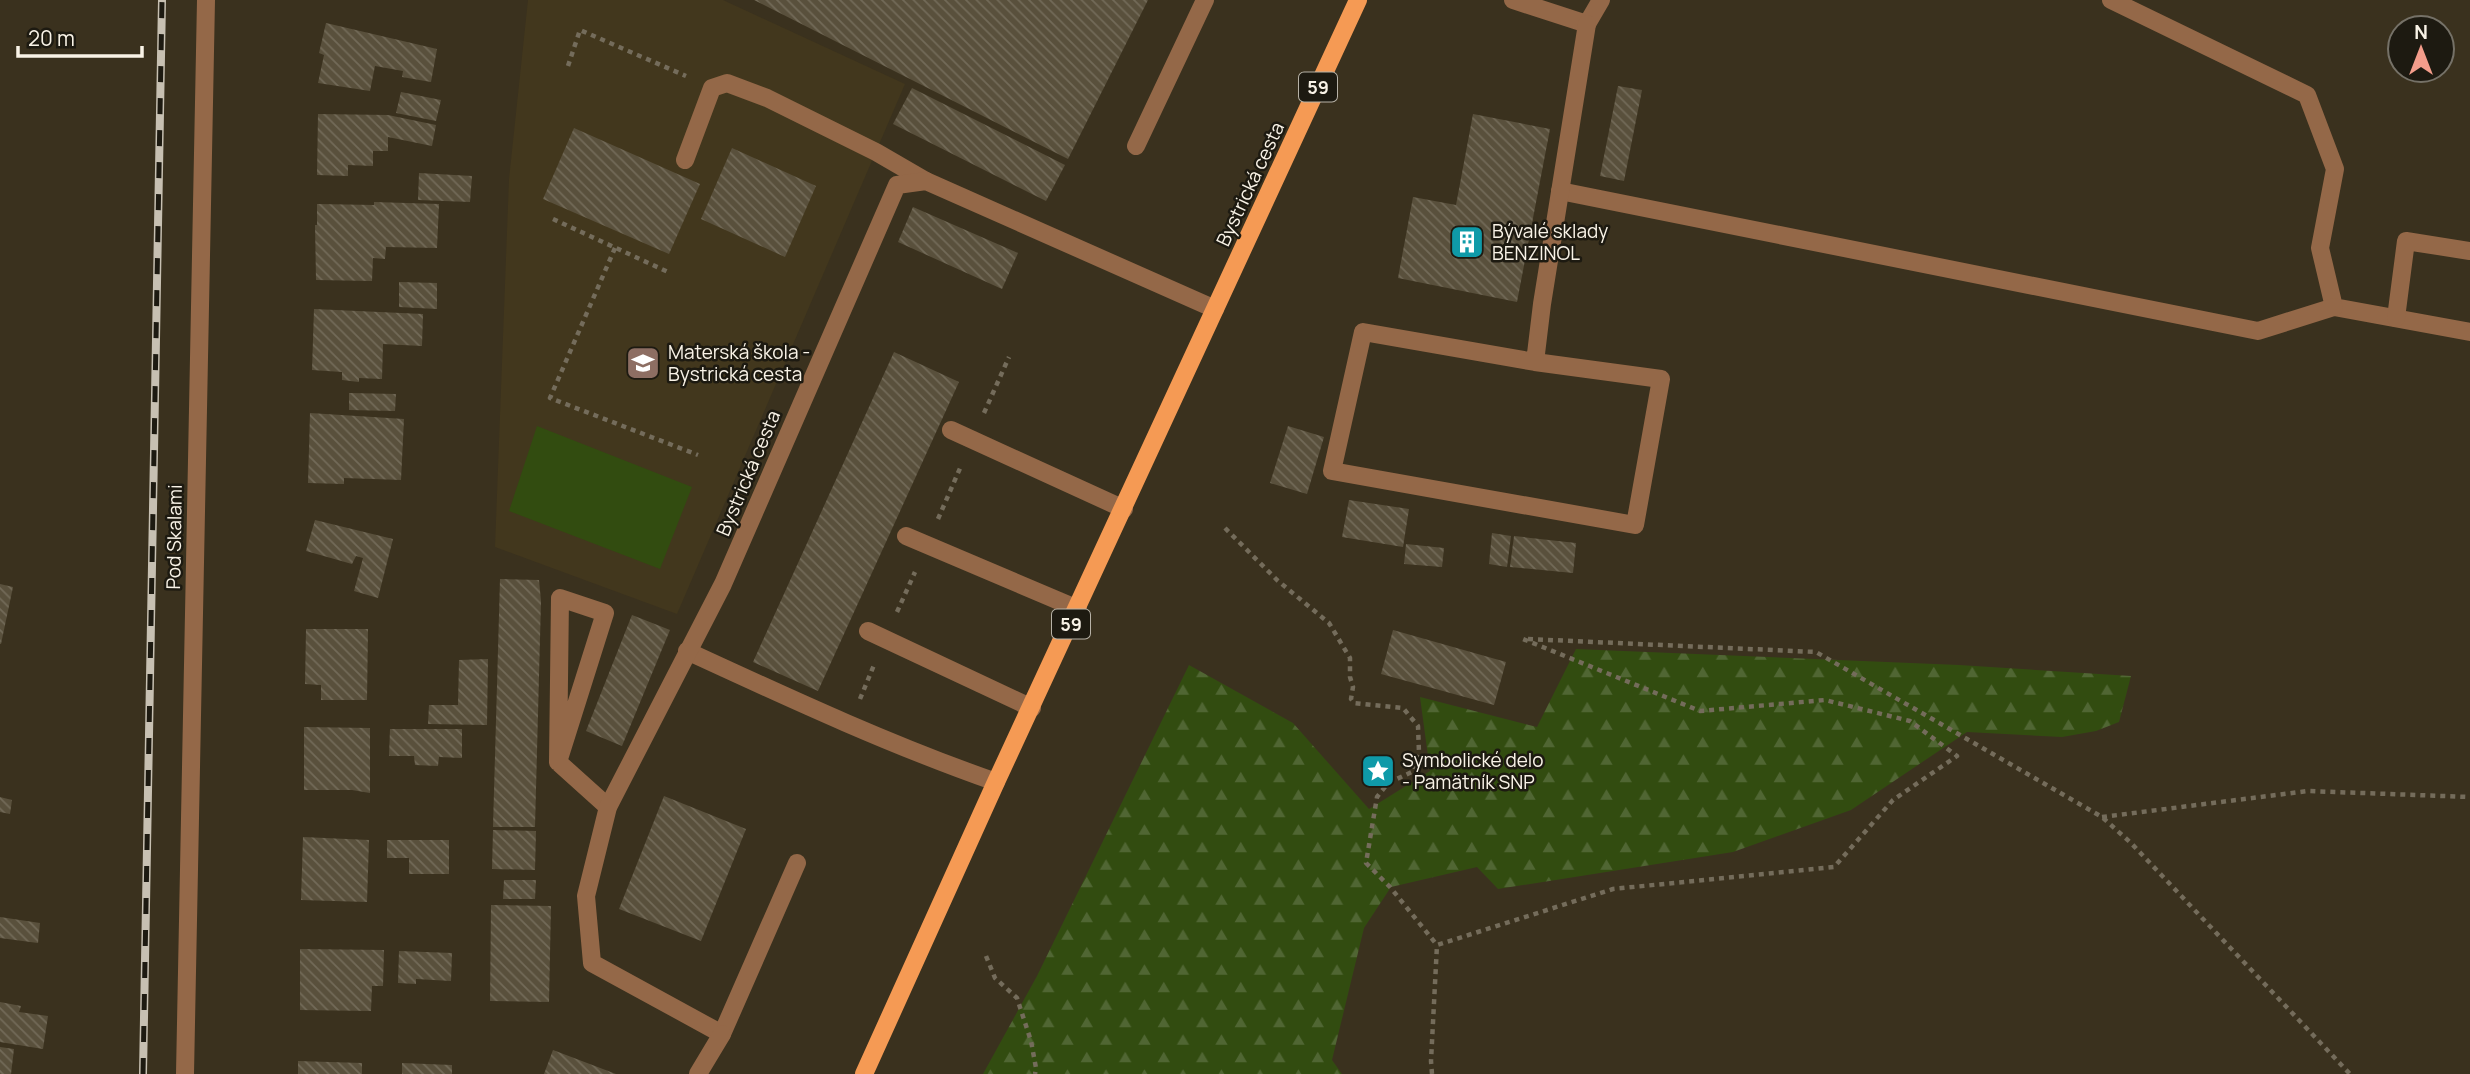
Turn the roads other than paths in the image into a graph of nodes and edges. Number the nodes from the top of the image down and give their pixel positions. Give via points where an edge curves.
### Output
1 (206, 0) edge
2 (1205, 0) edge
3 (1358, 0) edge
4 (1513, 0) edge
5 (1601, 0) edge
6 (2111, 0) edge
7 (1587, 24) junction
8 (1136, 146) dead end
9 (685, 160) dead end
10 (926, 181) junction
11 (1560, 191) junction
12 (2470, 251) edge
13 (2334, 307) junction
14 (1215, 309) junction
15 (2396, 318) junction
16 (2470, 332) edge
17 (1535, 362) junction
18 (951, 430) dead end
19 (1124, 509) junction
20 (906, 536) dead end
21 (1077, 609) junction
22 (868, 631) dead end
23 (687, 651) junction
24 (1032, 708) junction
25 (558, 762) junction
26 (996, 782) junction
27 (608, 807) junction
28 (797, 863) dead end
29 (722, 1034) junction
30 (185, 1074) edge
31 (698, 1074) edge
32 (864, 1074) edge

1 - 30 street, Pod Skalami
2 - 8 street
3 - 14 main road, Bystrická cesta / 59
4 - 7 street
5 - 7 street
6 - 13 street via 2307,95 2335,169 2320,248
7 - 11 street
9 - 10 street via 712,88 727,83 767,98
10 - 14 street
10 - 23 street, Bystrická cesta via 897,185 723,584
11 - 13 street via 2258,331
11 - 17 street
12 - 15 street via 2406,241
13 - 15 street
14 - 19 main road, Bystrická cesta / 59
15 - 16 street
17 - 17 street via 1363,332 1332,471 1635,525 1661,379
18 - 19 street
19 - 21 main road, Bystrická cesta / 59
20 - 21 street
21 - 24 main road, Bystrická cesta / 59
22 - 24 street
23 - 26 street via 849,725
23 - 27 street, Bystrická cesta
24 - 26 main road, Bystrická cesta / 59
25 - 25 street via 560,639 560,598 605,613
25 - 27 street
26 - 32 main road, Bystrická cesta / 59
27 - 29 street, Bystrická cesta via 586,896 592,962
28 - 29 street
29 - 31 street

